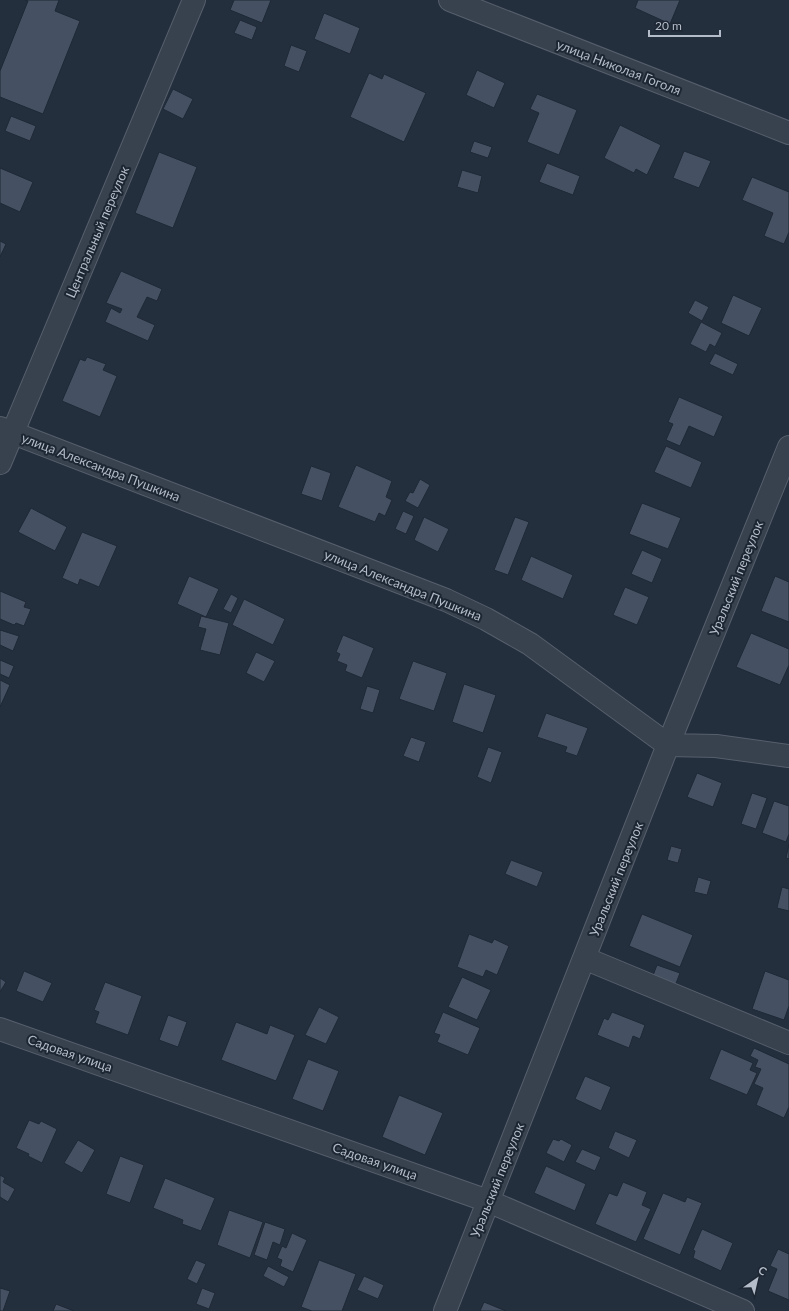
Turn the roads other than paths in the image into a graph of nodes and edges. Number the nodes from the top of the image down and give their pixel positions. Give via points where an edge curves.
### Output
1 (194, 0) edge
2 (450, 0) edge
3 (789, 133) edge
4 (6, 430) edge
5 (789, 447) edge
6 (0, 464) edge
7 (668, 745) junction
8 (789, 756) edge
9 (584, 958) junction
10 (0, 1029) edge
11 (789, 1043) edge
12 (488, 1201) junction
13 (445, 1311) edge
14 (743, 1311) edge

1 - 4 street, Центральный переулок
2 - 3 street, улица Николая Гоголя
4 - 6 street, Центральный переулок
4 - 7 street, улица Александра Пушкина via 446,600 486,619 530,644
5 - 7 street, Уральский переулок
7 - 8 street via 716,746
7 - 9 street, Уральский переулок
9 - 11 street
9 - 12 street, Уральский переулок
10 - 12 street, Садовая улица
12 - 13 street, Уральский переулок
12 - 14 street, Садовая улица

